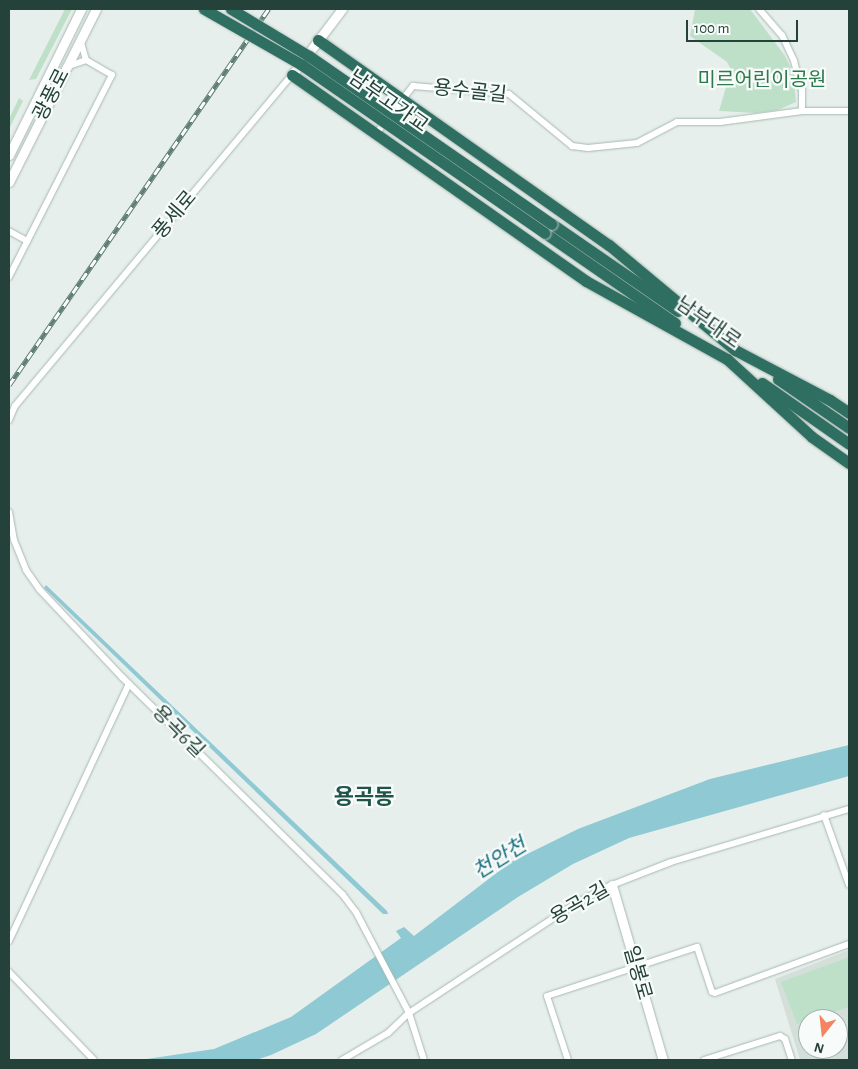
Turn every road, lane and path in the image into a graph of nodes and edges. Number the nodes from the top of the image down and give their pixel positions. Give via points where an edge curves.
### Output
1 (81, 9) edge
2 (96, 9) edge
3 (204, 9) edge
4 (231, 9) edge
5 (342, 9) edge
6 (759, 9) edge
7 (82, 37) junction
8 (318, 40) junction
9 (86, 60) junction
10 (66, 67) junction
11 (292, 75) junction
12 (402, 99) junction
13 (802, 111) junction
14 (849, 111) edge
15 (376, 134) junction
16 (9, 155) edge
17 (9, 182) edge
18 (548, 229) junction
19 (9, 231) edge
20 (27, 241) junction
21 (9, 277) edge
22 (735, 350) junction
23 (726, 359) junction
24 (849, 413) edge
25 (9, 420) edge
26 (849, 428) edge
27 (849, 444) edge
28 (849, 463) edge
29 (9, 512) edge
30 (129, 684) junction
31 (849, 809) edge
32 (824, 815) junction
33 (849, 884) edge
34 (612, 885) junction
35 (9, 941) edge
36 (849, 944) edge
37 (635, 967) junction
38 (9, 972) edge
39 (409, 1013) junction
40 (94, 1060) edge
41 (342, 1060) edge
42 (424, 1060) edge
43 (568, 1060) edge
44 (663, 1060) edge
45 (704, 1060) edge
46 (792, 1060) edge

1 - 16 street, 광풍로
2 - 7 street, 광풍로
3 - 18 highway, 남부고가교, bridge via 302,65
4 - 18 highway, 남부고가교, bridge via 309,56
5 - 8 street, 풍세로
6 - 13 street via 782,35 794,61 802,90
7 - 9 street via 81,50
7 - 10 street, 광풍로
8 - 11 street, 풍세로
8 - 12 highway
9 - 10 street
9 - 20 street via 112,75
10 - 17 street, 광풍로
11 - 15 highway
11 - 25 street, 풍세로 via 15,406
12 - 13 street, 용수골길 via 413,86 508,94 572,146 588,148 637,143 677,122 720,122
12 - 15 street, 용수골길
12 - 22 highway via 608,245
13 - 14 street, 용수골길
15 - 23 highway via 586,281
18 - 22 highway, 남부대로
18 - 23 highway, 남부대로
19 - 20 street
20 - 21 street
22 - 24 highway
22 - 26 highway, 남부대로
23 - 27 highway, 남부대로
23 - 28 highway via 812,437
29 - 30 street, 용곡6길 via 14,540 26,570 40,590
30 - 35 street
30 - 39 street, 용곡6길 via 343,895 370,938
31 - 32 street, 용곡2길
32 - 33 street
32 - 34 street, 용곡2길 via 671,862
34 - 37 street, 일봉로
34 - 39 street, 용곡2길 via 578,902
36 - 37 street via 715,993 697,947
37 - 43 street via 547,996
37 - 44 street, 일봉로
38 - 40 street
39 - 41 street, 용곡2길 via 388,1033
39 - 42 street
45 - 46 street via 780,1036 785,1039

